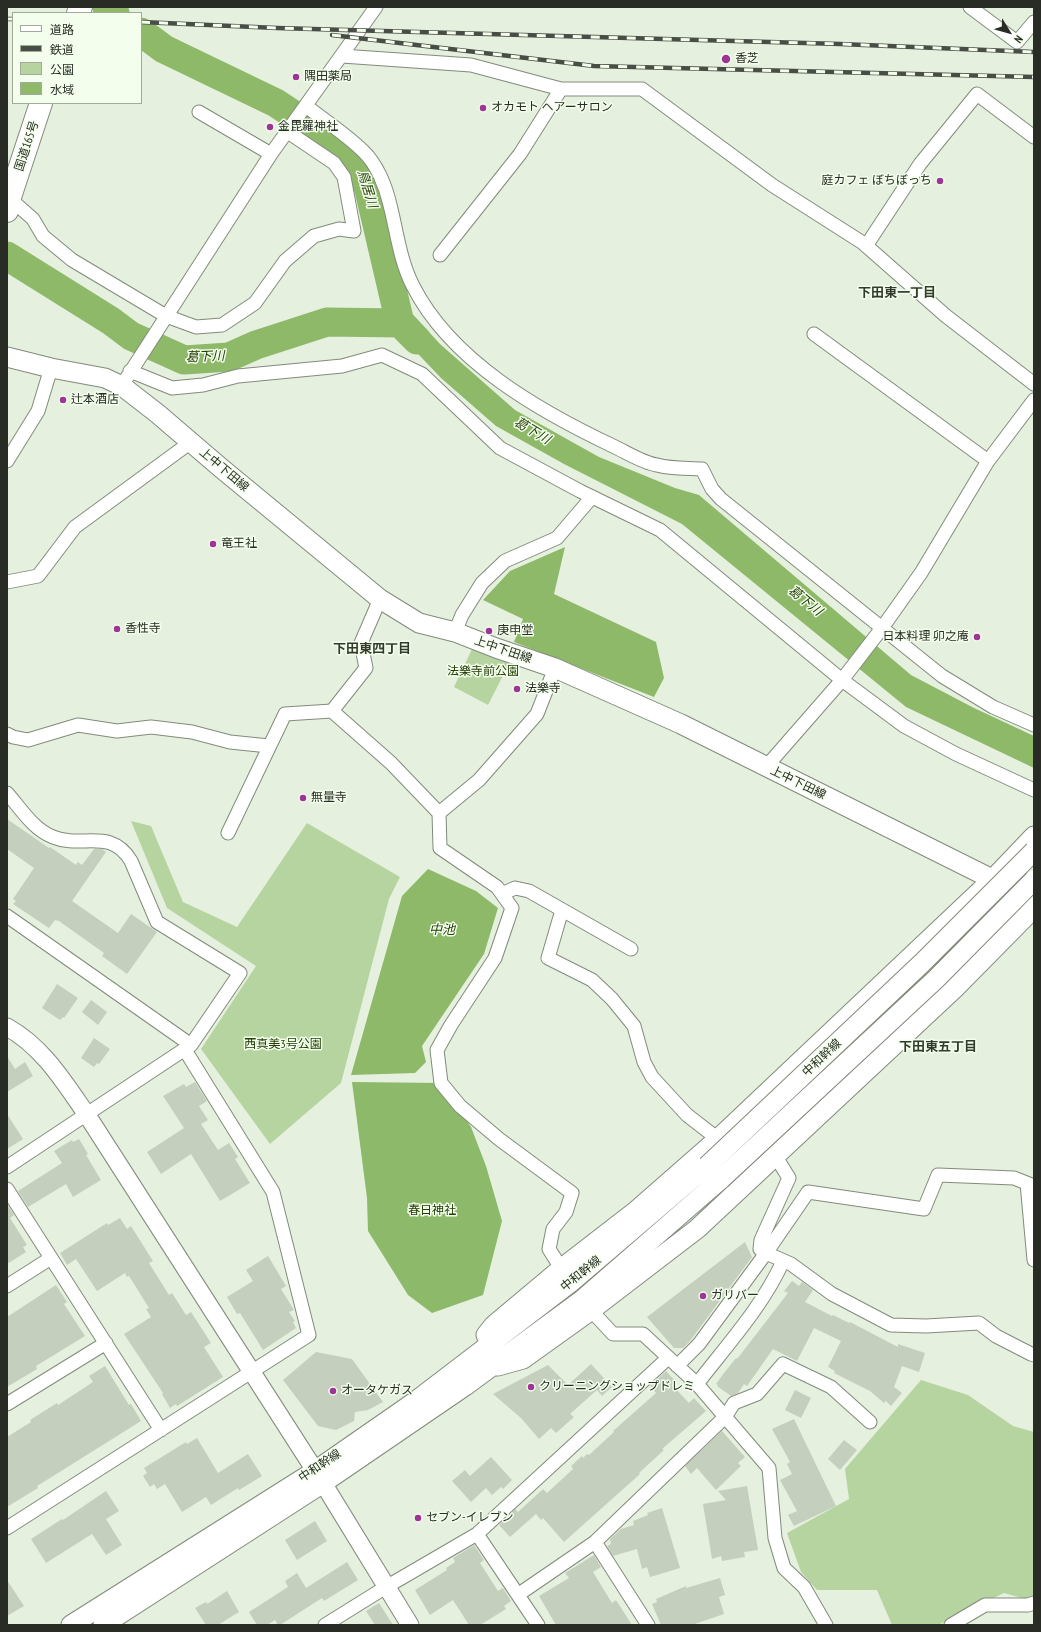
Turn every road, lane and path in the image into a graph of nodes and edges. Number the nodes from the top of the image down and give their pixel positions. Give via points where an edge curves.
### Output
1 (376, 7) edge
2 (970, 7) edge
3 (1034, 22) edge
4 (342, 56) junction
5 (561, 89) junction
6 (41, 104) edge
7 (306, 106) junction
8 (199, 112) dead end
9 (288, 132) junction
10 (1034, 137) edge
11 (271, 154) junction
12 (8, 203) edge
13 (866, 246) junction
14 (440, 255) dead end
15 (166, 316) junction
16 (814, 334) dead end
17 (7, 357) edge
18 (51, 368) junction
19 (126, 379) junction
20 (1034, 384) edge
21 (1034, 400) edge
22 (191, 442) junction
23 (7, 461) edge
24 (988, 461) junction
25 (592, 497) junction
26 (7, 582) edge
27 (380, 599) junction
28 (882, 628) junction
29 (454, 632) junction
30 (556, 668) junction
31 (842, 680) junction
32 (332, 711) junction
33 (1034, 725) edge
34 (7, 734) edge
35 (269, 746) junction
36 (766, 767) junction
37 (1034, 790) edge
38 (7, 793) edge
39 (439, 813) junction
40 (228, 833) dead end
41 (1034, 836) edge
42 (1034, 851) edge
43 (993, 880) junction
44 (1034, 880) edge
45 (502, 894) junction
46 (1034, 900) edge
47 (1034, 908) edge
48 (562, 910) junction
49 (7, 916) edge
50 (631, 949) dead end
51 (7, 1027) edge
52 (188, 1047) junction
53 (87, 1115) junction
54 (718, 1139) junction
55 (776, 1157) junction
56 (7, 1167) edge
57 (1030, 1184) edge
58 (7, 1189) edge
59 (766, 1253) junction
60 (51, 1258) junction
61 (1034, 1260) edge
62 (783, 1261) junction
63 (566, 1275) junction
64 (7, 1286) edge
65 (586, 1306) junction
66 (106, 1343) junction
67 (1034, 1355) edge
68 (672, 1362) junction
69 (250, 1373) junction
70 (697, 1384) junction
71 (7, 1404) edge
72 (725, 1417) junction
73 (870, 1422) dead end
74 (161, 1430) junction
75 (319, 1477) junction
76 (7, 1528) edge
77 (477, 1534) junction
78 (595, 1542) junction
79 (386, 1587) junction
80 (519, 1594) junction
81 (1034, 1603) edge
82 (71, 1625) edge
83 (103, 1625) edge
84 (325, 1625) edge
85 (410, 1625) edge
86 (538, 1625) edge
87 (648, 1625) edge
88 (826, 1625) edge
89 (950, 1625) edge

1 - 4 street
2 - 3 street via 1017,42
4 - 5 street via 471,65
4 - 7 street
5 - 13 street via 642,89 772,185
5 - 14 street via 520,154
6 - 12 highway, 国道165号
7 - 9 street
7 - 28 street via 364,152 378,171 390,203 401,256 412,286 433,318 457,345 498,380 536,406 596,438 655,465 702,468 712,489 721,499
8 - 11 street
9 - 11 street
9 - 15 street via 334,163 344,177 354,232 339,229 314,236 285,260 255,303 222,325 196,327
10 - 13 street via 977,94 920,164
11 - 15 street
12 - 15 street via 33,219 43,236 72,260
13 - 20 street via 946,316
15 - 19 street
16 - 24 street
17 - 18 main road, 上中下田線
18 - 19 main road, 上中下田線
18 - 23 street via 38,412
19 - 22 main road, 上中下田線 via 158,414
19 - 25 street via 172,388 203,385 238,376 342,366 382,355 422,374 500,448
21 - 24 street
22 - 26 street via 75,527 38,576
22 - 27 main road, 上中下田線
24 - 28 street via 920,573
25 - 29 street via 557,538 505,561 482,583
25 - 31 street via 660,530
27 - 29 main road, 上中下田線 via 419,623
27 - 32 street via 361,643 366,668
28 - 31 street
28 - 33 street via 942,676 993,708
29 - 30 main road, 上中下田線
30 - 36 main road, 上中下田線 via 680,724
30 - 39 street via 537,714 479,780
31 - 36 street
31 - 37 street via 904,726 956,754
32 - 35 street via 285,714
32 - 39 street via 391,763
34 - 35 street via 28,740 78,725 117,731 151,727 192,732 230,742
35 - 40 street
36 - 43 main road, 上中下田線
38 - 52 street via 35,827 49,836 67,841 100,840 118,846 127,853 157,922 240,973
39 - 45 street via 440,848 497,887
41 - 43 main road
42 - 63 main road, 中和幹線, bridge via 922,963 707,1166
43 - 46 main road, 上中下田線
43 - 54 main road
44 - 65 main road, 中和幹線, bridge via 936,979
45 - 48 street via 516,888 530,891
45 - 63 street via 512,908 495,958 437,1050 441,1083 460,1106 493,1134 572,1194 566,1212 553,1229 549,1249
47 - 55 main road via 955,988
48 - 50 street
48 - 54 street via 548,958 592,980 612,999 634,1026 644,1062 652,1077 687,1115
49 - 52 street
51 - 53 street via 39,1051 54,1067
52 - 53 street
52 - 69 street via 273,1192 309,1335
53 - 56 street
53 - 69 street via 188,1271
54 - 63 main road
55 - 59 street via 788,1178 761,1240 760,1249
55 - 65 main road via 697,1229
57 - 59 street via 1014,1178 938,1176 924,1209 808,1192
57 - 61 street
58 - 60 street
59 - 62 street
59 - 68 street via 699,1344
60 - 64 street
60 - 66 street
62 - 67 street via 832,1294 891,1325 978,1323 996,1336
62 - 70 street via 776,1277 751,1313
63 - 65 street
63 - 75 main road, 中和幹線 via 494,1325 457,1368
65 - 68 street via 613,1334 643,1334
65 - 75 main road, 中和幹線 via 524,1359 487,1370
66 - 71 street
66 - 74 street
68 - 70 street
68 - 77 street
69 - 74 street
69 - 75 street
70 - 72 street
72 - 73 street via 734,1403 757,1394 783,1364 831,1387
72 - 78 street
72 - 88 street via 769,1468 775,1538 784,1568 804,1587
74 - 76 street
75 - 79 street
75 - 82 main road, 中和幹線
75 - 83 main road, 中和幹線
77 - 79 street
77 - 80 street
78 - 80 street
78 - 87 street
79 - 84 street
79 - 85 street
80 - 86 street
81 - 89 street via 985,1605

